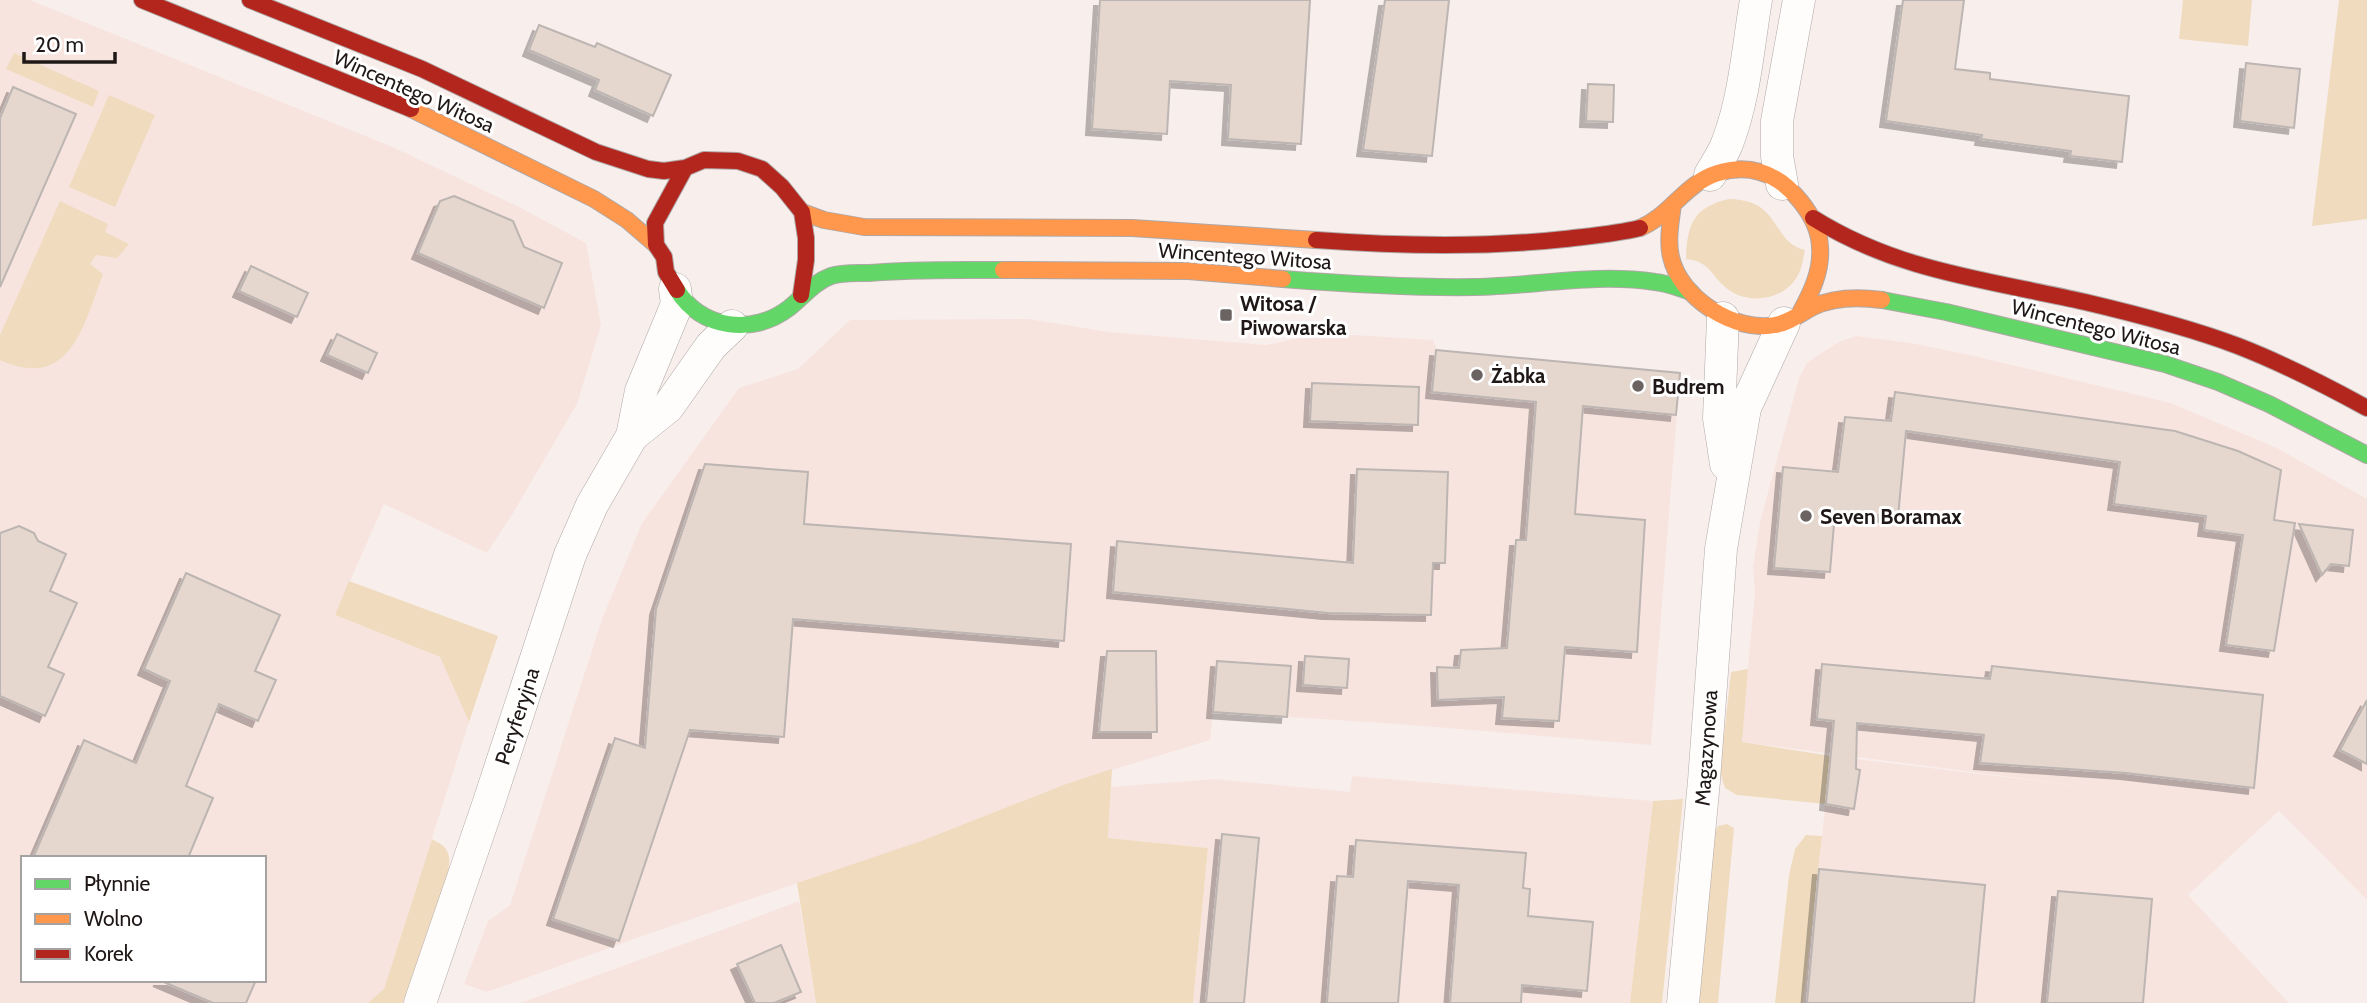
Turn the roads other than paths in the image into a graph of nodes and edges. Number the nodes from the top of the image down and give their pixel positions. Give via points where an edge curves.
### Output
1 (142, 0) edge
2 (250, 0) edge
3 (1756, 0) edge
4 (1799, 0) edge
5 (685, 168) junction
6 (1710, 175) junction
7 (1782, 184) junction
8 (1673, 204) junction
9 (802, 212) junction
10 (1813, 219) junction
11 (656, 245) junction
12 (675, 289) junction
13 (1691, 292) junction
14 (801, 295) junction
15 (1723, 318) junction
16 (1792, 318) junction
17 (732, 326) junction
18 (2367, 408) edge
19 (632, 436) junction
20 (2367, 455) edge
21 (1730, 493) junction
22 (420, 1003) edge
23 (1683, 1003) edge

1 - 11 main road, Wincentego Witosa via 426,116 575,188 625,218
2 - 5 main road, Wincentego Witosa via 422,69 607,156 648,169
3 - 6 street via 1737,113
4 - 7 street via 1777,121
5 - 9 main road via 704,160 749,163 775,179
5 - 11 main road via 655,223
6 - 7 main road via 1748,170
6 - 8 main road
7 - 10 main road
8 - 9 main road, Wincentego Witosa via 1642,228 1534,242 1455,246 1380,246 1132,228 873,228
8 - 13 main road via 1669,251 1676,274
9 - 14 main road via 806,249
10 - 16 main road via 1820,267 1812,290
10 - 18 main road, Wincentego Witosa via 1844,239 1914,264 2119,311 2217,339 2314,379
11 - 12 main road
12 - 17 main road via 693,309
12 - 19 street, Peryferyjna via 677,304 641,391
13 - 14 main road, Wincentego Witosa via 1638,280 1428,287 1188,271 905,270 832,275
13 - 15 main road
14 - 17 main road via 768,321
15 - 16 main road via 1750,326
15 - 21 street, Magazynowa via 1719,418
16 - 20 main road, Wincentego Witosa via 1829,301 1876,299 2101,348 2228,386 2279,407
16 - 21 street, Magazynowa via 1748,397
17 - 19 street, Peryferyjna via 710,346 668,407
19 - 22 street, Peryferyjna via 592,505 570,555
21 - 23 street, Magazynowa via 1718,569

